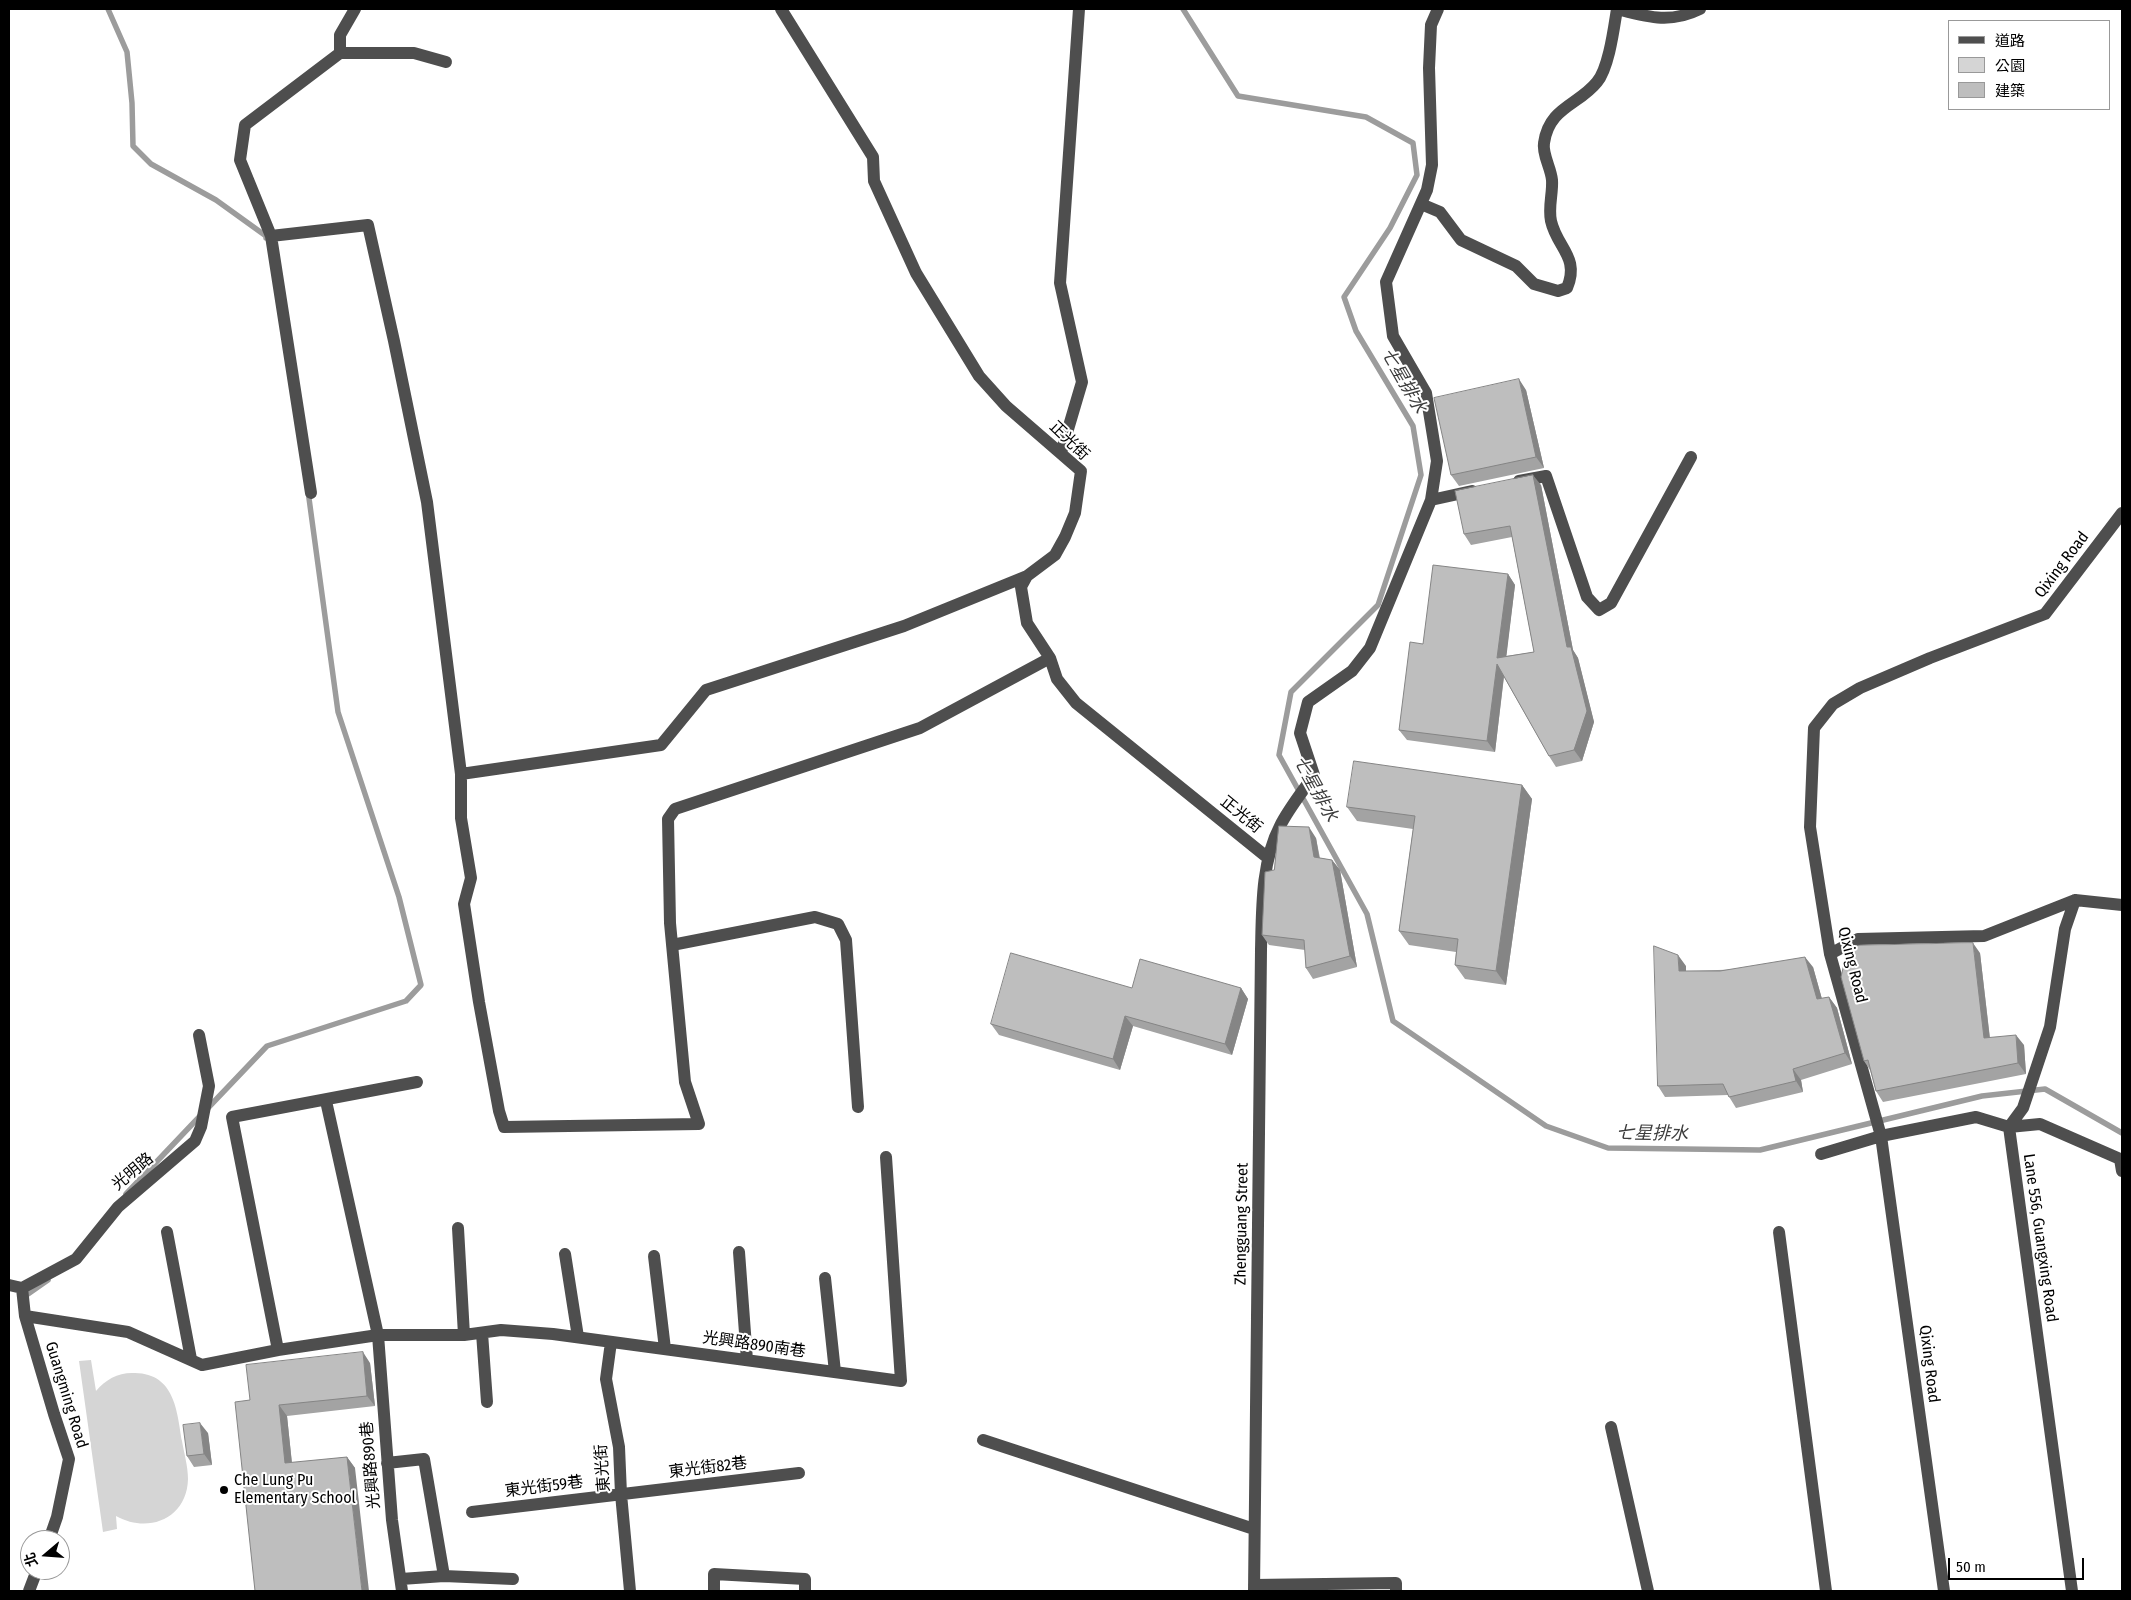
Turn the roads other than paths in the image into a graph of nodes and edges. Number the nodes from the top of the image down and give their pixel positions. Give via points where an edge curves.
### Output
1 (355, 9) edge
2 (781, 9) edge
3 (1079, 9) edge
4 (1438, 9) edge
5 (1617, 9) edge
6 (1700, 9) edge
7 (340, 53) junction
8 (446, 62) dead end
9 (1421, 204) junction
10 (270, 236) junction
11 (1061, 453) junction
12 (1691, 457) dead end
13 (1507, 484) edge
14 (1488, 488) edge
15 (310, 493) dead end
16 (1431, 500) junction
17 (2122, 513) edge
18 (1027, 576) junction
19 (1050, 658) junction
20 (461, 774) junction
21 (1268, 858) junction
22 (2075, 900) junction
23 (2122, 905) edge
24 (672, 945) junction
25 (1830, 954) junction
26 (199, 1035) dead end
27 (417, 1082) dead end
28 (326, 1100) junction
29 (858, 1107) dead end
30 (2009, 1127) junction
31 (1881, 1135) junction
32 (1821, 1154) dead end
33 (886, 1157) dead end
34 (2122, 1171) edge
35 (458, 1228) dead end
36 (167, 1232) dead end
37 (1779, 1232) dead end
38 (739, 1252) dead end
39 (565, 1254) dead end
40 (654, 1256) dead end
41 (825, 1278) dead end
42 (9, 1285) edge
43 (22, 1288) junction
44 (25, 1316) junction
45 (482, 1333) junction
46 (464, 1334) junction
47 (378, 1335) junction
48 (578, 1337) junction
49 (611, 1342) junction
50 (665, 1349) junction
51 (278, 1350) junction
52 (191, 1359) junction
53 (747, 1360) junction
54 (836, 1372) junction
55 (487, 1402) dead end
56 (1611, 1427) dead end
57 (983, 1440) dead end
58 (387, 1463) junction
59 (799, 1473) dead end
60 (621, 1494) junction
61 (472, 1512) dead end
62 (1254, 1528) junction
63 (52, 1530) edge
64 (444, 1576) junction
65 (513, 1579) dead end
66 (402, 1585) edge
67 (805, 1585) edge
68 (1396, 1587) edge
69 (1254, 1588) edge
70 (630, 1591) edge
71 (714, 1591) edge
72 (1648, 1591) edge
73 (1826, 1591) edge
74 (1944, 1591) edge
75 (2072, 1591) edge

1 - 7 street via 340,35
2 - 11 street, 正光街 via 873,157 874,181 916,273 979,376 1006,406
3 - 11 street via 1060,283 1082,382
4 - 9 street via 1432,26 1429,68 1432,165
5 - 6 street via 1657,18 1684,16
5 - 9 street via 1608,54 1598,82 1553,118 1543,144 1552,181 1551,223 1569,257 1572,276 1568,288 1558,291 1534,284 1516,266 1461,240 1440,212
7 - 8 street via 414,53
7 - 10 street via 245,125 240,160
9 - 16 street via 1386,282 1393,336 1426,393 1437,461
10 - 15 street
10 - 20 street via 368,225 426,502
11 - 18 street, 正光街 via 1081,470 1075,513 1055,556
12 - 13 street via 1611,603 1600,610 1586,597 1546,476
14 - 16 street
16 - 21 street, Zhengguang Street via 1370,648 1352,672 1308,702 1300,733 1314,775 1280,826
17 - 25 street, Qixing Road via 2045,614 1860,688 1834,704 1814,728 1810,827
18 - 19 street, 正光街 via 1021,587 1027,623
18 - 20 street via 904,626 706,690 661,745
19 - 21 street, 正光街 via 1057,679 1076,702
19 - 24 street via 920,728 675,809 668,819
20 - 24 street via 461,818 471,878 464,904 479,1002 504,1127 698,1124 685,1082
21 - 62 street, Zhengguang Street via 1262,926
22 - 23 street
22 - 25 street via 1984,936 1858,939
22 - 30 street via 2065,929 2050,1027 2023,1108
24 - 29 street via 815,917 838,924 846,940
25 - 31 street, Qixing Road
26 - 43 street, 光明路 via 209,1086 201,1127 194,1141 118,1207 76,1259
27 - 28 street
28 - 47 street
28 - 51 street via 232,1117
30 - 31 street via 1976,1117
30 - 34 street via 2040,1124 2120,1159
30 - 75 street, Lane 556, Guangxing Road
31 - 32 street
31 - 74 street, Qixing Road
33 - 54 street, 光興路890南巷 via 901,1381
35 - 46 street
36 - 52 street
37 - 73 street
38 - 53 street
39 - 48 street
40 - 50 street
41 - 54 street
42 - 43 street
43 - 44 street, Guangming Road
44 - 52 street via 128,1332
44 - 63 street, Guangming Road via 69,1458
45 - 46 street, 光興路890南巷
45 - 48 street, 光興路890南巷 via 501,1330
45 - 55 street
46 - 47 street, 光興路890南巷
47 - 51 street
47 - 58 street, 光興路890巷
48 - 49 street, 光興路890南巷
49 - 50 street, 光興路890南巷
49 - 60 street, 東光街 via 606,1379 619,1447
50 - 53 street, 光興路890南巷
51 - 52 street via 202,1365
53 - 54 street, 光興路890南巷
56 - 72 street
57 - 62 street
58 - 64 street via 424,1460
58 - 66 street, 光興路890巷
59 - 60 street, 東光街82巷
60 - 61 street, 東光街59巷
60 - 70 street, 東光街
62 - 69 street, Zhengguang Street
64 - 65 street
64 - 66 street
67 - 71 street via 714,1574
68 - 69 street

